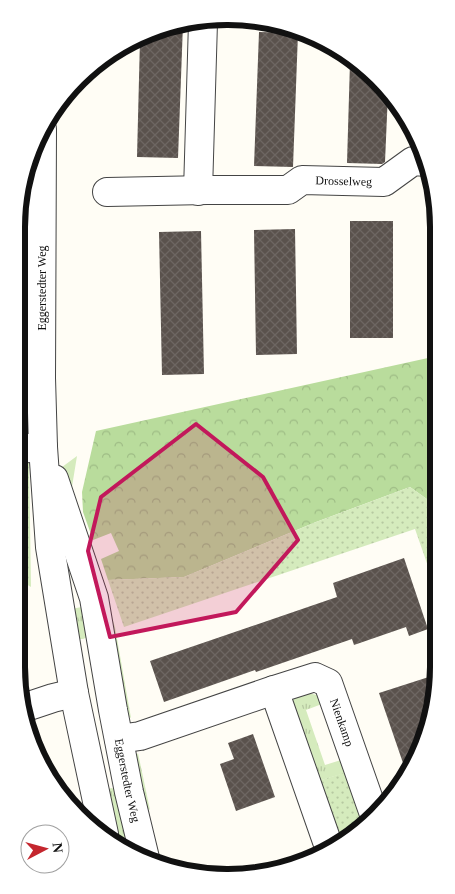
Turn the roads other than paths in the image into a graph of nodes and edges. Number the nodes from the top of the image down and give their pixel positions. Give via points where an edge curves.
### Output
1 (203, 27) edge
2 (42, 146) edge
3 (419, 162) edge
4 (198, 190) junction
5 (107, 192) dead end
6 (43, 447) junction
7 (25, 448) edge
8 (274, 690) junction
9 (76, 702) junction
10 (112, 704) junction
11 (29, 706) edge
12 (119, 739) junction
13 (372, 809) edge
14 (102, 826) edge
15 (327, 843) edge
16 (143, 851) edge

1 - 4 street
2 - 6 street, Eggerstedter Weg
3 - 4 street, Drosselweg via 413,162 384,182 302,180 288,190
4 - 5 street, Drosselweg
6 - 7 street
6 - 9 street, Eggerstedter Weg via 50,547
6 - 10 street, Eggerstedter Weg via 94,598
8 - 12 street, Nienkamp via 140,736
8 - 13 street, Nienkamp via 316,677 328,683
8 - 15 street
9 - 10 street
9 - 11 street via 52,698
9 - 14 street, Eggerstedter Weg
10 - 12 street, Eggerstedter Weg
12 - 16 street, Eggerstedter Weg

